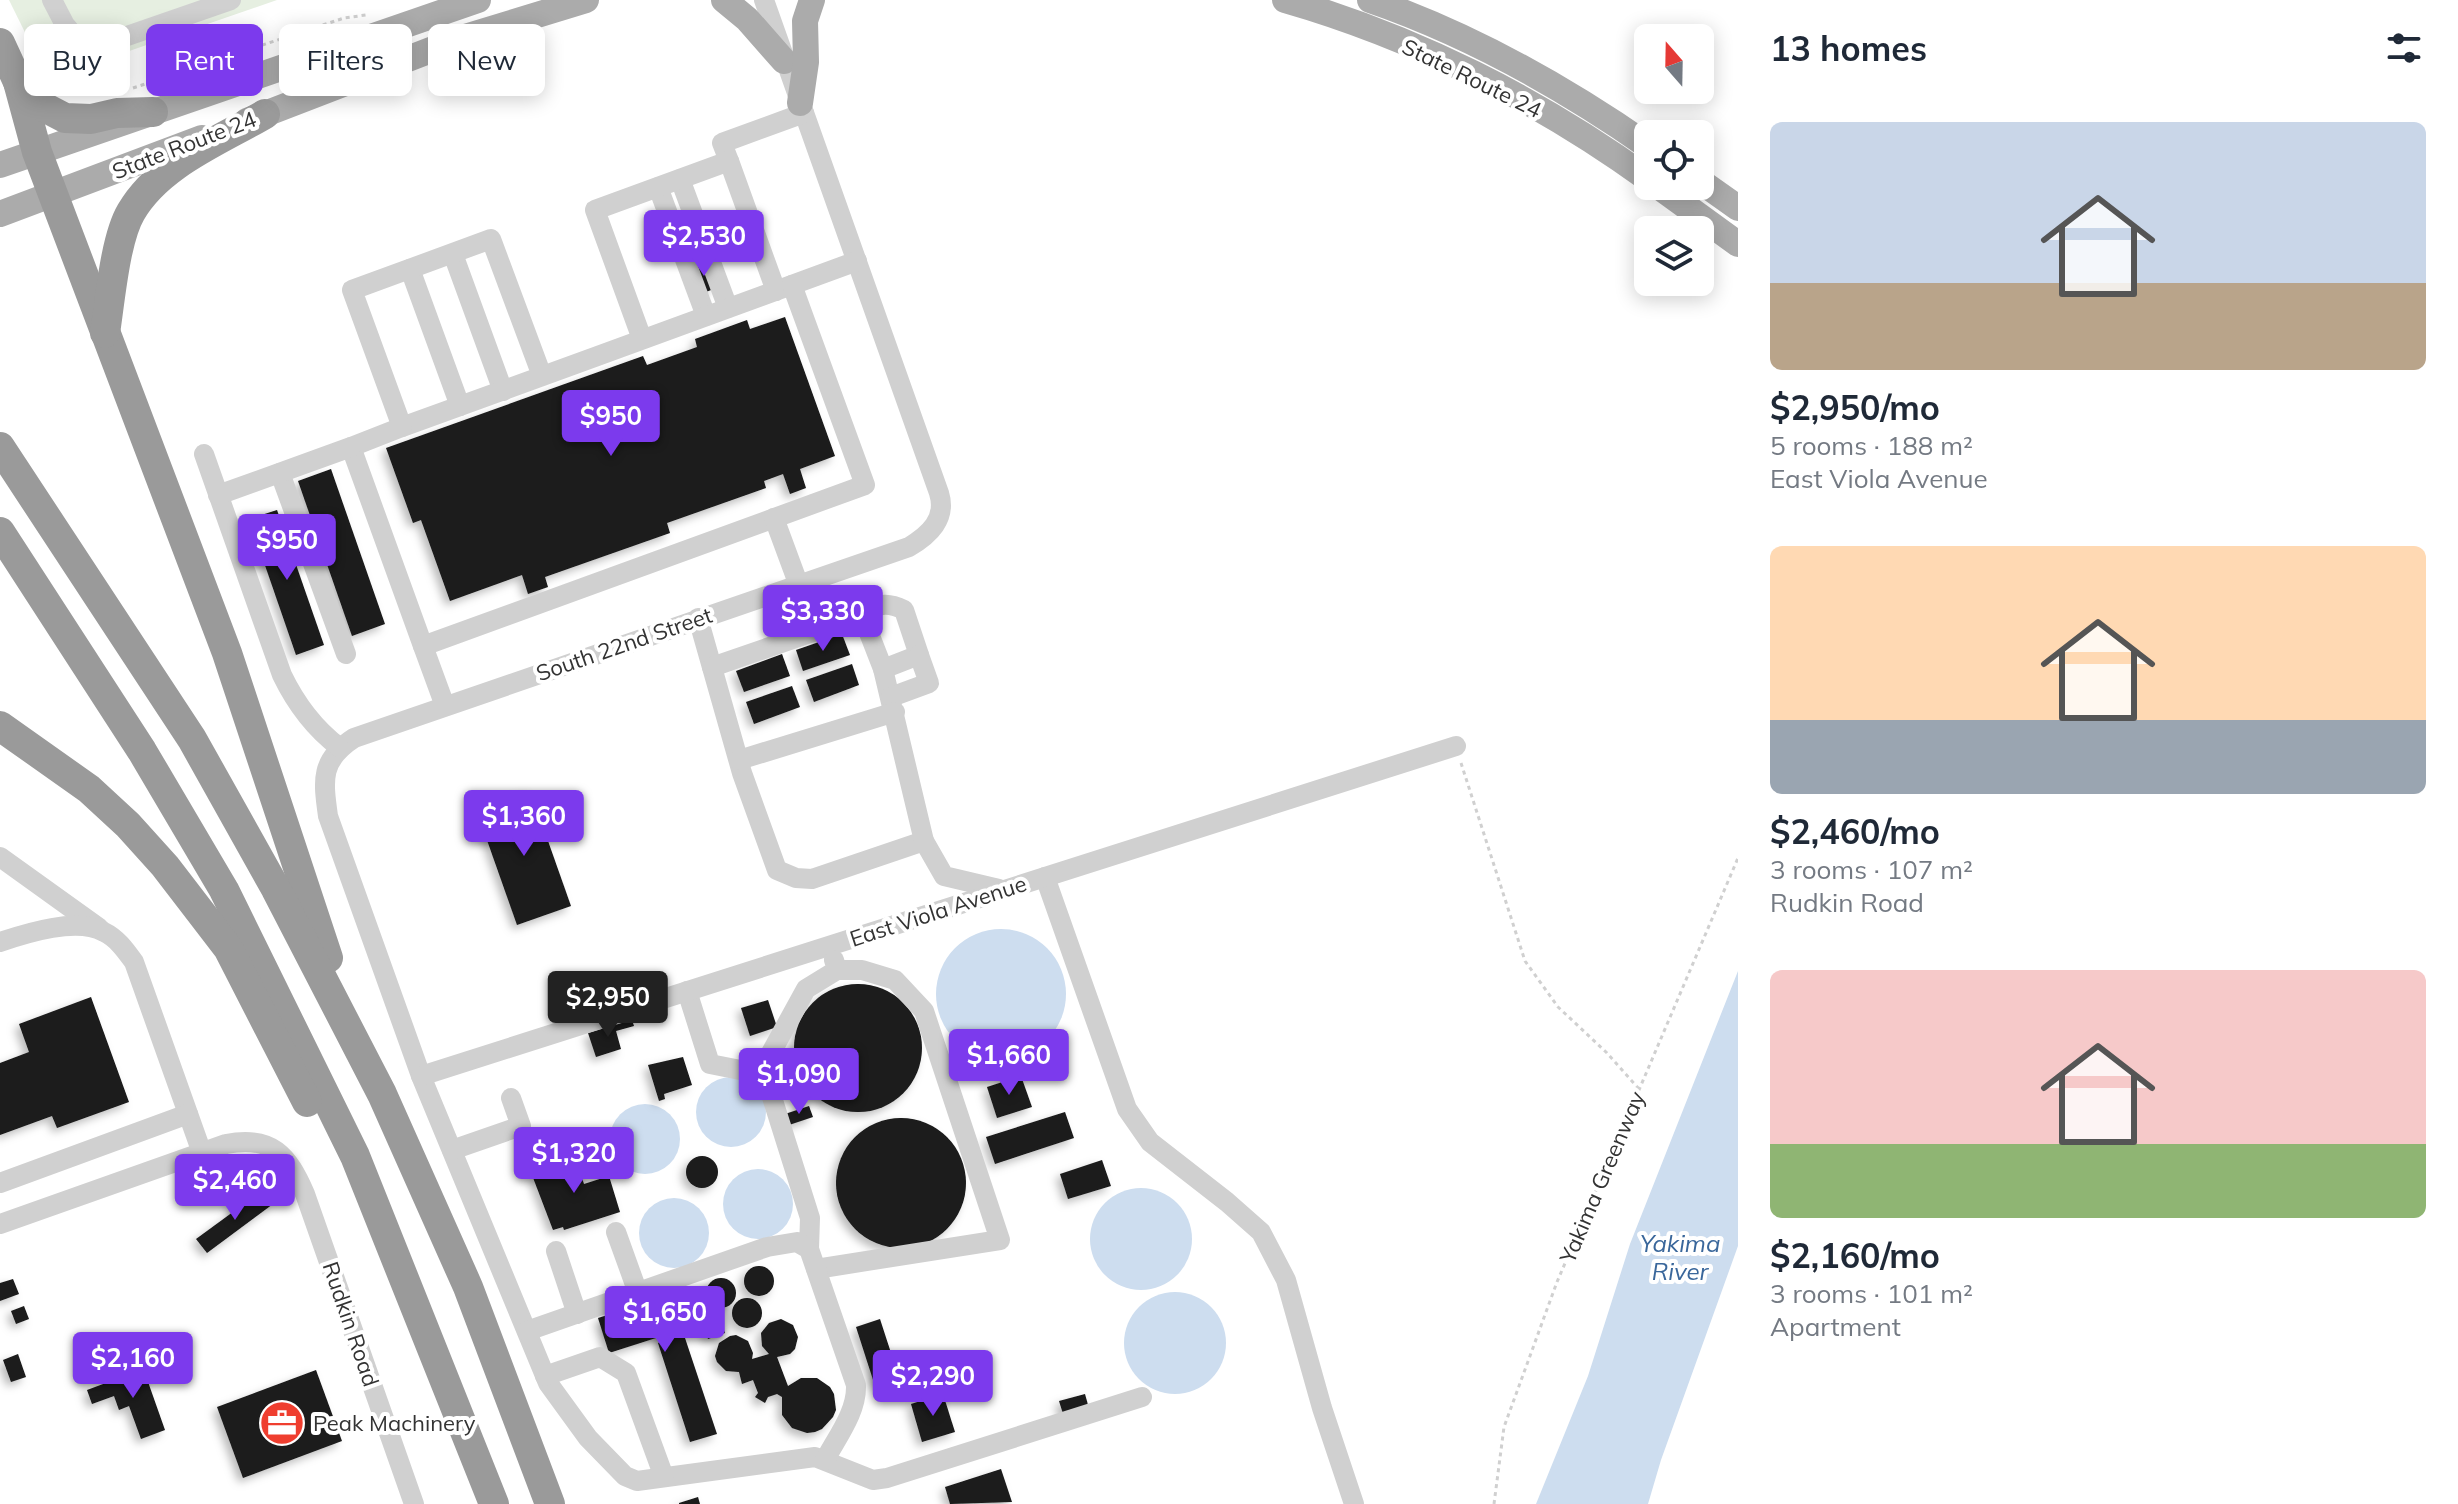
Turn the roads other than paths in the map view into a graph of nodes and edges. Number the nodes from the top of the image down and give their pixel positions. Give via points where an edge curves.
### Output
1 (52, 0) edge
2 (231, 0) edge
3 (478, 0) edge
4 (586, 0) edge
5 (724, 0) edge
6 (764, 0) edge
7 (812, 0) edge
8 (1285, 0) edge
9 (1370, 0) edge
10 (0, 43) edge
11 (784, 61) junction
12 (18, 82) junction
13 (802, 108) junction
14 (153, 112) junction
15 (265, 114) junction
16 (1634, 137) edge
17 (37, 152) junction
18 (729, 161) junction
19 (0, 165) edge
20 (1634, 170) edge
21 (680, 179) junction
22 (658, 187) junction
23 (1714, 191) edge
24 (54, 196) junction
25 (1678, 200) edge
26 (1738, 208) edge
27 (0, 214) edge
28 (1732, 239) edge
29 (453, 254) junction
30 (857, 261) junction
31 (410, 269) junction
32 (784, 288) junction
33 (728, 308) junction
34 (706, 316) junction
35 (105, 335) junction
36 (642, 339) junction
37 (542, 376) junction
38 (503, 391) junction
39 (460, 406) junction
40 (402, 427) junction
41 (0, 447) edge
42 (351, 447) junction
43 (204, 454) dead end
44 (280, 473) junction
45 (218, 495) junction
46 (774, 518) junction
47 (0, 532) edge
48 (798, 583) junction
49 (862, 615) junction
50 (698, 618) junction
51 (423, 646) junction
52 (346, 654) dead end
53 (919, 655) junction
54 (712, 667) junction
55 (883, 669) junction
56 (893, 705) junction
57 (445, 706) junction
58 (0, 726) edge
59 (1456, 746) road end
60 (339, 747) junction
61 (739, 760) junction
62 (924, 841) junction
63 (0, 857) edge
64 (1045, 877) junction
65 (1002, 889) junction
66 (102, 930) junction
67 (0, 942) edge
68 (829, 946) junction
69 (837, 970) junction
70 (687, 991) junction
71 (765, 1075) junction
72 (421, 1076) junction
73 (382, 1094) junction
74 (511, 1098) dead end
75 (188, 1114) junction
76 (452, 1150) junction
77 (202, 1153) junction
78 (0, 1183) edge
79 (0, 1224) edge
80 (616, 1232) dead end
81 (809, 1249) junction
82 (556, 1251) dead end
83 (816, 1269) junction
84 (638, 1293) junction
85 (577, 1314) junction
86 (527, 1331) junction
87 (545, 1376) junction
88 (1142, 1397) dead end
89 (825, 1460) junction
90 (664, 1477) junction
91 (491, 1496) edge
92 (414, 1504) edge
93 (550, 1504) edge
94 (1354, 1504) edge

1 - 2 street via 80,43 104,44
3 - 14 main road, State Route 24
4 - 15 main road, State Route 24 via 462,38
5 - 11 main road
6 - 11 street, South 22nd Street
7 - 13 main road via 805,21
8 - 20 main road, State Route 24 via 1375,31 1463,70 1562,122
9 - 16 main road, State Route 24 via 1481,47
10 - 12 highway
11 - 13 street, South 22nd Street
12 - 14 highway via 42,106 65,118
12 - 17 highway
13 - 18 street via 722,143
13 - 30 street, South 22nd Street
14 - 17 main road, State Route 24
15 - 24 main road, State Route 24
15 - 35 highway via 164,173 130,212 116,260
17 - 19 main road, State Route 24
17 - 24 highway
18 - 21 street
18 - 32 street
21 - 22 street
21 - 33 street
22 - 34 street
22 - 36 street via 595,210
23 - 26 main road
24 - 27 main road, State Route 24
24 - 35 highway
25 - 28 main road
29 - 31 street
29 - 37 street via 491,239
29 - 38 street
30 - 32 street
30 - 48 street, South 22nd Street via 941,508 938,522 909,547
31 - 39 street
31 - 40 street via 352,290
32 - 33 street
32 - 46 street via 865,485
33 - 34 street
34 - 36 street
35 - 73 highway via 227,653 326,953
36 - 37 street
37 - 38 street
38 - 39 street
39 - 40 street
40 - 42 street
41 - 73 highway via 192,739
42 - 44 street
42 - 51 street
43 - 45 street
44 - 45 street
44 - 52 street
45 - 60 street via 282,675 313,723
46 - 48 street
46 - 51 street
47 - 91 highway via 142,751 231,904 355,1156
48 - 50 street, South 22nd Street
49 - 53 street via 877,604 904,610
49 - 54 street
49 - 55 street
50 - 54 street
50 - 57 street, South 22nd Street
51 - 57 street
53 - 55 street
53 - 56 street via 929,683
54 - 61 street
55 - 56 street
56 - 61 street
56 - 62 street
57 - 60 street, South 22nd Street
58 - 91 highway via 89,789 128,825 228,948 343,1173 435,1388
59 - 64 street, East Viola Avenue
60 - 72 street via 327,765 328,816
61 - 62 street via 777,870 812,879
62 - 65 street via 944,876
63 - 66 street
64 - 65 street, East Viola Avenue
64 - 94 street via 1127,1109 1150,1142 1261,1232 1286,1280
65 - 68 street, East Viola Avenue
66 - 67 street via 55,927
66 - 75 street via 134,962
68 - 69 street
68 - 70 street, East Viola Avenue
69 - 71 street via 806,989 766,1062
69 - 83 street via 862,970 895,980 924,1011 1000,1240
70 - 71 street via 710,1064
70 - 72 street, East Viola Avenue
71 - 81 street via 810,1218
72 - 76 street
73 - 93 highway via 468,1287
74 - 76 street via 521,1126
75 - 77 street
75 - 78 street
76 - 86 street
77 - 79 street
77 - 92 street, Rudkin Road via 245,1140 277,1150 289,1162 305,1194
80 - 84 street
81 - 83 street
81 - 84 street via 797,1242 767,1247
82 - 85 street
83 - 89 street via 856,1385 850,1414
84 - 85 street
85 - 86 street
86 - 87 street
87 - 90 street via 588,1438 625,1476 637,1481
87 - 90 street via 600,1357 626,1373
88 - 89 street via 887,1478 873,1480
89 - 90 street via 815,1457

